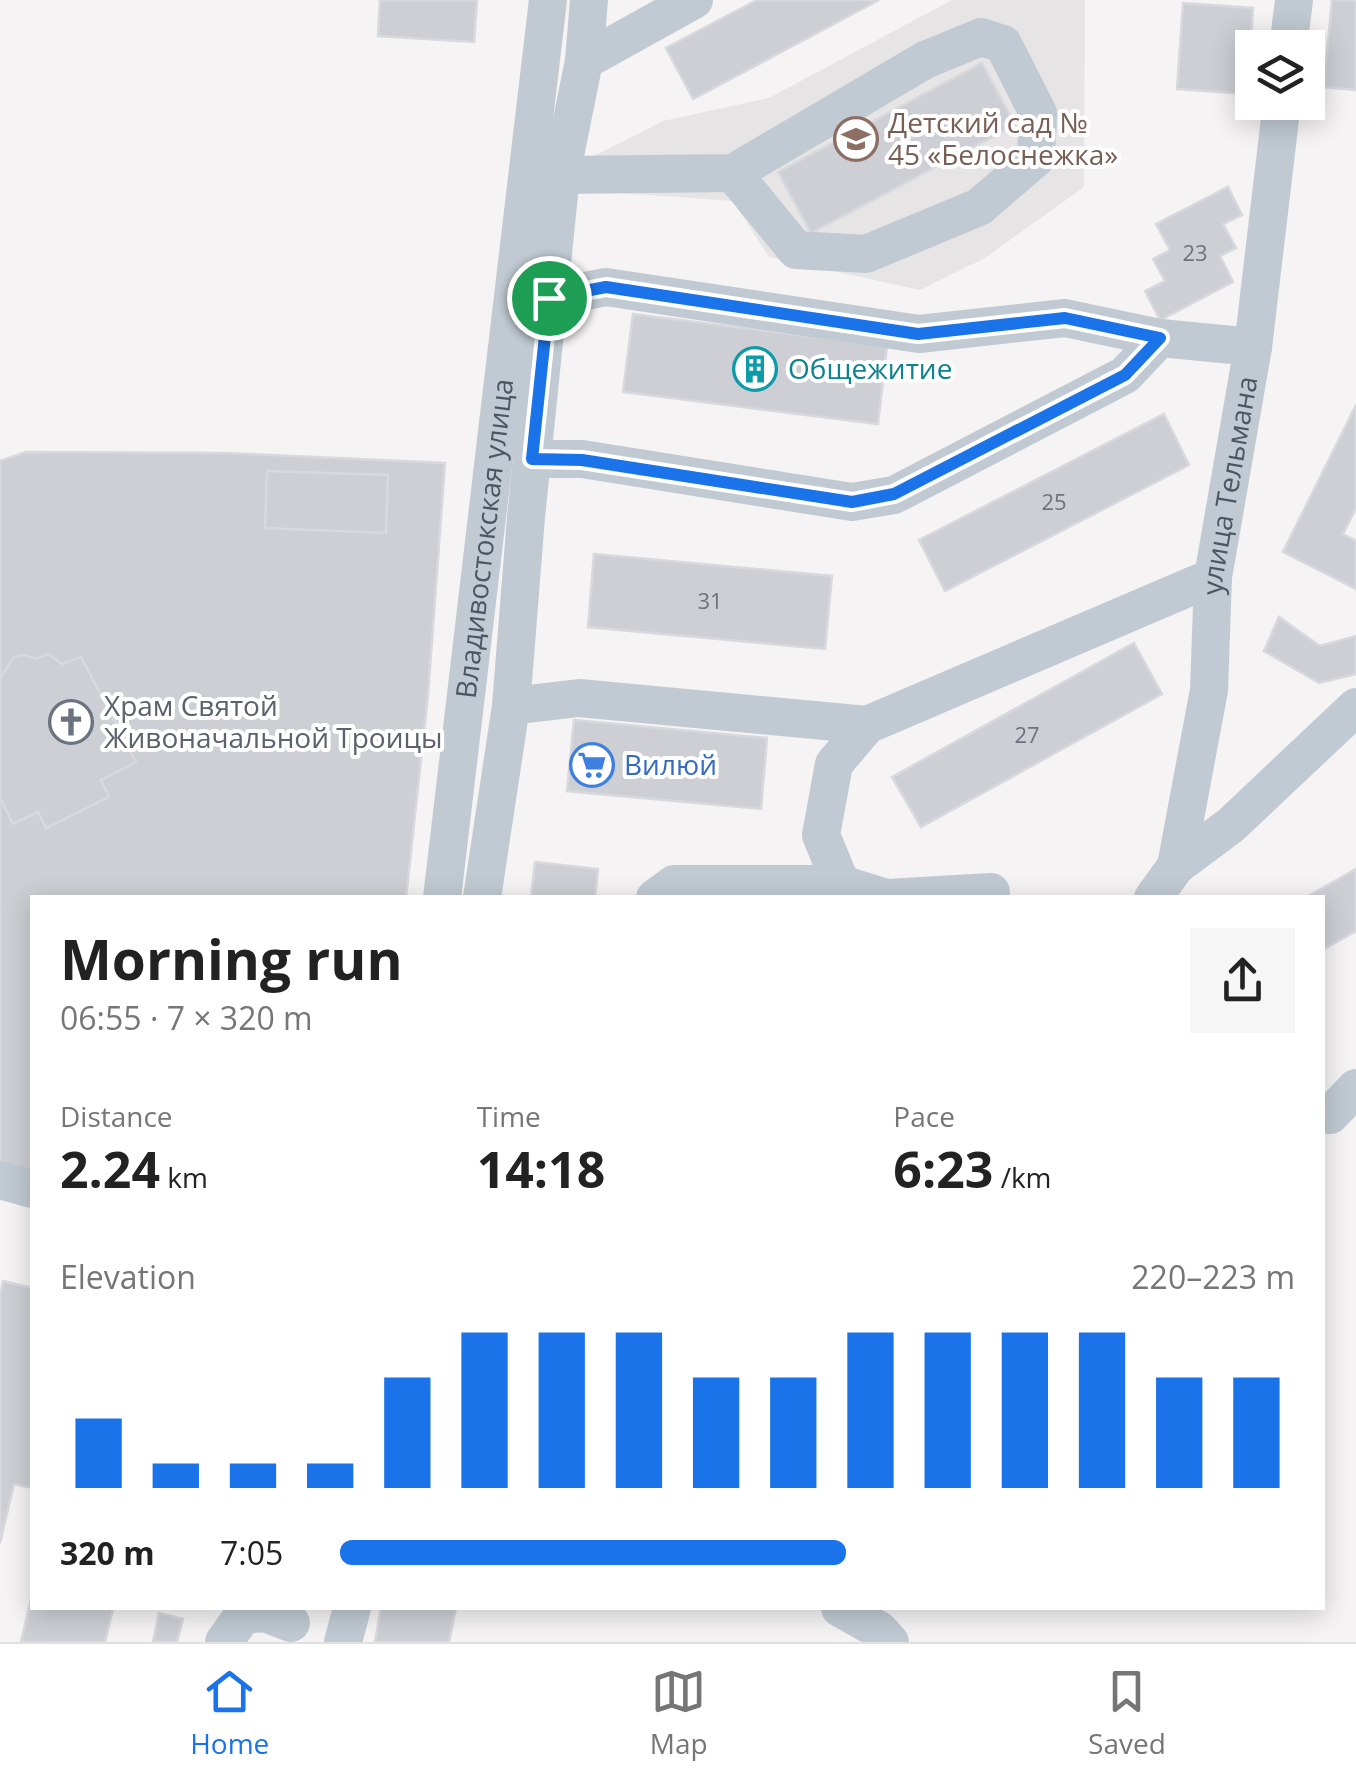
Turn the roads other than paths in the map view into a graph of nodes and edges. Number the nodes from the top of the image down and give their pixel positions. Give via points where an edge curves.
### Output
1 (548, 0) edge
2 (589, 0) edge
3 (694, 0) edge
4 (1294, 0) edge
5 (1290, 30) edge
6 (584, 61) junction
7 (1280, 120) edge
8 (734, 172) junction
9 (562, 175) junction
10 (549, 298) junction
11 (1160, 338) junction
12 (1253, 347) junction
13 (532, 459) junction
14 (1213, 577) junction
15 (511, 706) junction
16 (1356, 707) edge
17 (867, 725) junction
18 (1176, 866) junction
19 (841, 884) junction
20 (991, 892) dead end
21 (442, 895) edge
22 (482, 895) edge
23 (659, 895) edge
24 (877, 895) edge
25 (939, 895) edge
26 (1155, 895) edge
27 (1356, 1088) edge
28 (1336, 1120) edge
29 (352, 1610) edge
30 (843, 1610) edge
31 (292, 1624) edge
32 (224, 1642) edge
33 (344, 1642) edge
34 (890, 1642) edge

1 - 21 street, Владивостокская улица
2 - 6 street
3 - 6 street
4 - 5 street
6 - 9 street
7 - 12 street, улица Тельмана
8 - 8 street via 796,250 866,254 979,207 1036,158 1038,113 1003,44 981,36 924,60
8 - 9 street
9 - 10 street
10 - 11 street via 606,287 918,334 1065,318
10 - 13 street
11 - 12 street
11 - 13 street via 1125,375 894,494 852,502 582,460
12 - 14 street, улица Тельмана
13 - 15 street
14 - 17 street
14 - 18 street, улица Тельмана via 1208,690
15 - 17 street via 580,698
15 - 22 street
16 - 18 street via 1231,825
17 - 19 street via 834,764 821,834
18 - 26 street
19 - 23 street via 674,884
19 - 24 street
20 - 25 street
27 - 28 street
29 - 33 street
30 - 34 street
31 - 32 street via 243,1615

